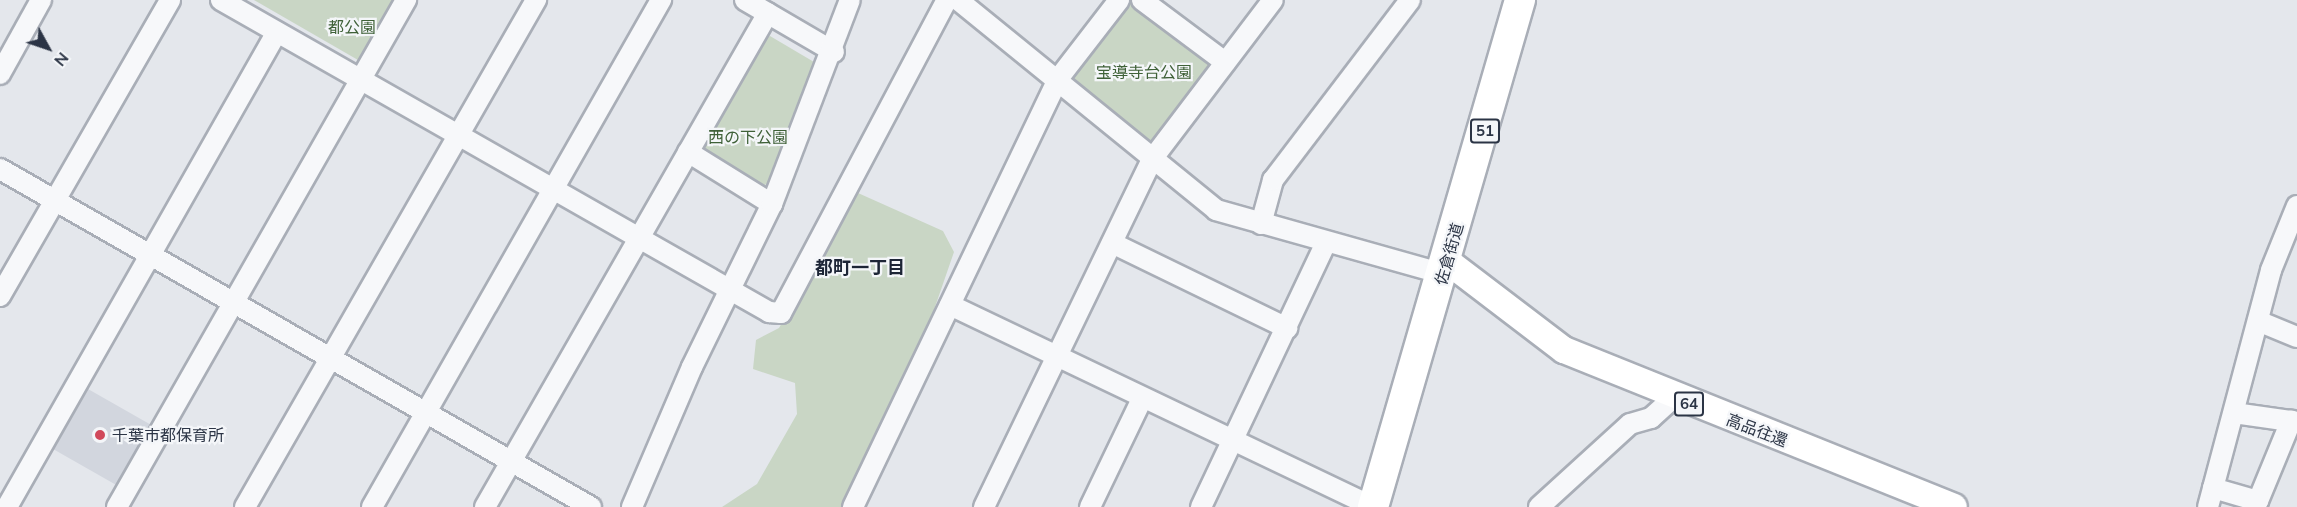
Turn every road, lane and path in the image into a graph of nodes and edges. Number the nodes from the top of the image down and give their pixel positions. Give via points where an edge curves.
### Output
1 (41, 0) edge
2 (170, 0) edge
3 (221, 0) edge
4 (406, 0) edge
5 (536, 0) edge
6 (661, 0) edge
7 (745, 0) edge
8 (850, 0) edge
9 (947, 0) edge
10 (958, 0) edge
11 (1119, 0) edge
12 (1142, 0) edge
13 (1273, 0) edge
14 (1410, 0) edge
15 (1520, 0) edge
16 (768, 13) junction
17 (278, 32) junction
18 (834, 52) junction
19 (1225, 62) junction
20 (0, 74) edge
21 (1058, 79) junction
22 (361, 80) junction
23 (458, 135) junction
24 (688, 153) junction
25 (1153, 158) junction
26 (0, 169) edge
27 (553, 189) junction
28 (56, 200) junction
29 (772, 204) junction
30 (2297, 206) edge
31 (1261, 224) junction
32 (2293, 228) edge
33 (639, 238) junction
34 (1112, 243) junction
35 (1326, 243) junction
36 (151, 254) junction
37 (1440, 268) junction
38 (730, 290) junction
39 (0, 296) edge
40 (233, 302) junction
41 (950, 305) junction
42 (2258, 321) junction
43 (1287, 328) junction
44 (2297, 337) edge
45 (1056, 356) junction
46 (331, 360) junction
47 (1672, 398) junction
48 (1141, 401) junction
49 (426, 412) junction
50 (2234, 413) junction
51 (2294, 421) edge
52 (1231, 444) junction
53 (511, 461) junction
54 (2211, 498) edge
55 (7, 507) edge
56 (117, 507) edge
57 (245, 507) edge
58 (372, 507) edge
59 (485, 507) edge
60 (591, 507) edge
61 (632, 507) edge
62 (853, 507) edge
63 (984, 507) edge
64 (1090, 507) edge
65 (1201, 507) edge
66 (1373, 507) edge
67 (1539, 507) edge
68 (1954, 507) edge

1 - 20 street
2 - 28 street
3 - 17 street
4 - 22 street
5 - 23 street
6 - 27 street
7 - 16 street
8 - 18 street
9 - 38 street via 791,303 781,313 769,312
10 - 21 street
11 - 21 street
12 - 19 street
13 - 19 street
14 - 31 street via 1273,180
15 - 37 highway, 佐倉街道 / 51
16 - 18 street
16 - 24 street
17 - 22 street
17 - 36 street
18 - 29 street
19 - 25 street
21 - 25 street
21 - 41 street
22 - 23 street
22 - 40 street
23 - 27 street
23 - 46 street
24 - 29 street
24 - 33 street
25 - 31 street via 1216,210
25 - 34 street
26 - 28 street
27 - 33 street
27 - 49 street
28 - 36 street
28 - 39 street
29 - 38 street
30 - 32 street
31 - 35 street
32 - 42 street
33 - 38 street
33 - 53 street
34 - 43 street
34 - 45 street
35 - 37 street
35 - 43 street
36 - 40 street
36 - 55 street
37 - 47 main road, 高品往還 / 64 via 1552,343
37 - 66 highway, 佐倉街道 / 51
38 - 61 street
40 - 46 street
40 - 56 street
41 - 45 street
41 - 62 street
42 - 44 street
42 - 50 street
43 - 52 street
45 - 48 street
45 - 63 street
46 - 49 street
46 - 57 street
47 - 67 street via 1651,418 1630,424
47 - 68 main road, 高品往還 / 64
48 - 52 street
48 - 64 street
49 - 53 street
49 - 58 street
50 - 51 street
50 - 54 street
51 - 54 street via 2258,501
52 - 65 street
52 - 66 street
53 - 59 street
53 - 60 street

